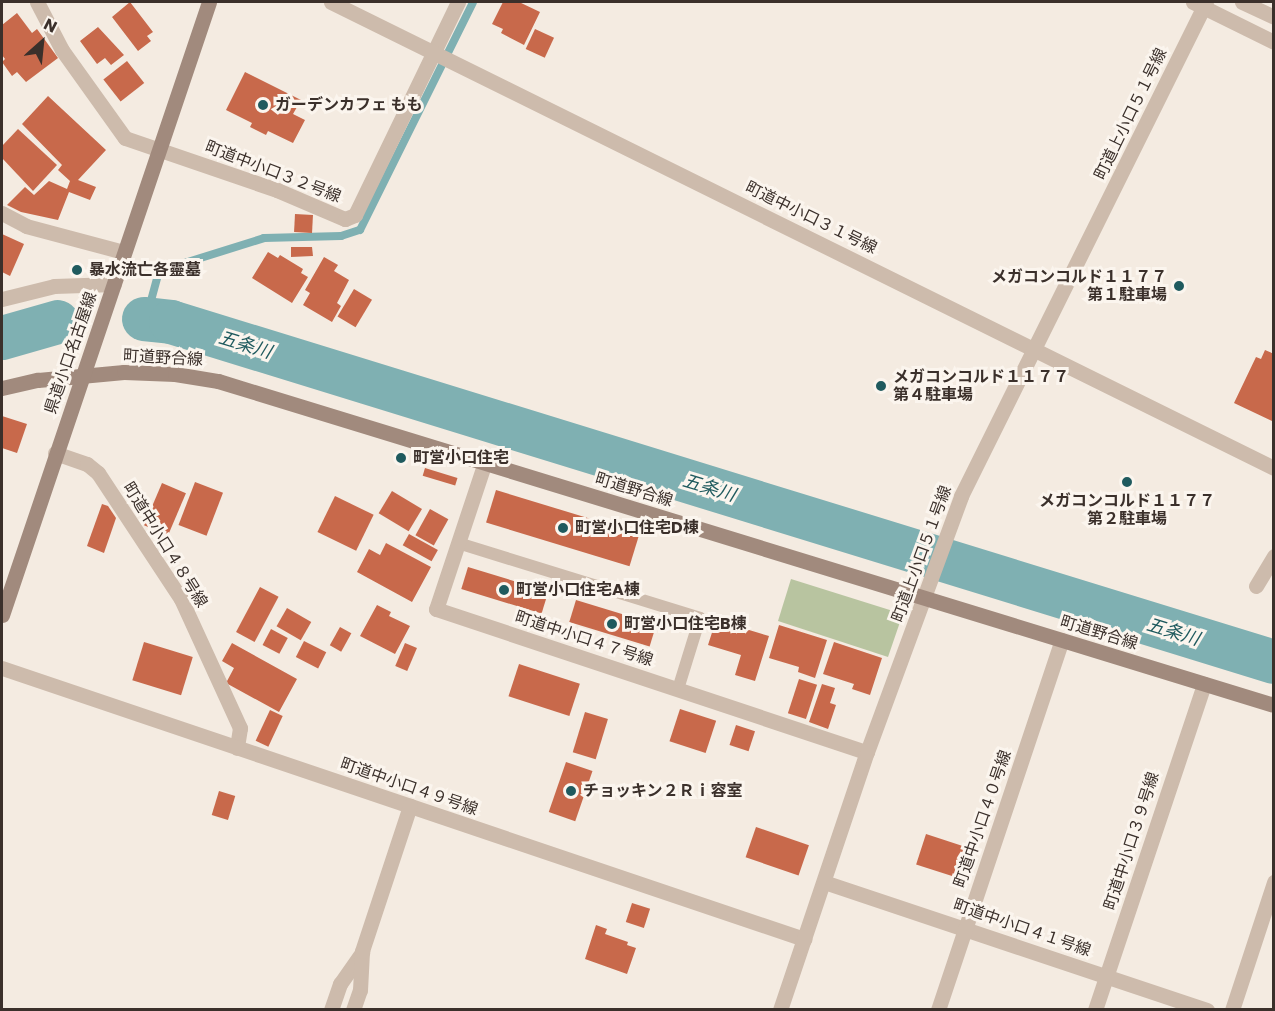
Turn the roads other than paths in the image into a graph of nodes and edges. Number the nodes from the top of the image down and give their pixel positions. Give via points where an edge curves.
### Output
1 (37, 2) edge
2 (208, 2) edge
3 (331, 2) edge
4 (458, 2) edge
5 (1242, 2) edge
6 (1201, 3) edge
7 (1274, 17) edge
8 (1274, 42) edge
9 (434, 51) junction
10 (159, 149) junction
11 (2, 213) edge
12 (124, 252) junction
13 (114, 284) junction
14 (2, 299) edge
15 (1035, 349) junction
16 (82, 376) junction
17 (2, 388) edge
18 (55, 453) junction
19 (485, 462) junction
20 (1274, 468) edge
21 (458, 543) junction
22 (1274, 556) edge
23 (1257, 586) dead end
24 (927, 593) junction
25 (2, 615) edge
26 (1062, 640) junction
27 (2, 668) edge
28 (1203, 684) junction
29 (678, 689) junction
30 (1274, 705) edge
31 (237, 748) junction
32 (867, 752) junction
33 (410, 806) junction
34 (824, 882) junction
35 (1274, 882) edge
36 (965, 927) junction
37 (804, 939) junction
38 (362, 951) junction
39 (1106, 975) junction
40 (331, 1010) edge
41 (353, 1010) edge
42 (780, 1010) edge
43 (938, 1010) edge
44 (1095, 1010) edge
45 (1207, 1010) edge
46 (1232, 1010) edge

1 - 10 street, 町道中小口３２号線 via 62,50 118,130 125,138
2 - 10 street, 県道小口名古屋線
3 - 9 street, 町道中小口３１号線
4 - 9 street, 町道中小口３２号線
5 - 7 street
6 - 8 street
6 - 15 street, 町道上小口５１号線
9 - 10 street, 町道中小口３２号線 via 355,215 345,219 277,190
9 - 15 street, 町道中小口３１号線
10 - 12 street, 県道小口名古屋線
11 - 12 street via 26,226
12 - 13 street, 県道小口名古屋線
13 - 14 street via 54,286
13 - 16 street, 県道小口名古屋線
15 - 20 street, 町道中小口３１号線
15 - 24 street, 町道上小口５１号線 via 961,496
16 - 17 street, 町道野合線
16 - 18 street, 県道小口名古屋線
16 - 19 street, 町道野合線 via 153,372 211,379
18 - 25 street, 県道小口名古屋線
18 - 31 street, 町道中小口４８号線 via 87,464 98,473 181,599 240,728
19 - 21 street, 町道中小口４７号線
19 - 24 street, 町道野合線
21 - 29 street, 町道中小口４７号線 via 436,609
21 - 29 lane via 700,618
22 - 23 street
24 - 26 street, 町道野合線
24 - 32 street, 町道上小口５１号線
26 - 28 street, 町道野合線
26 - 36 street, 町道中小口４０号線
27 - 31 street, 町道中小口４９号線
28 - 30 street, 町道野合線
28 - 39 street, 町道中小口３９号線
29 - 32 street, 町道中小口４７号線
31 - 33 street, 町道中小口４９号線
32 - 34 street, 町道上小口５１号線
33 - 37 street, 町道中小口４９号線
33 - 38 street
34 - 36 street, 町道中小口４１号線
34 - 37 street, 町道上小口５１号線
35 - 46 street
36 - 39 street, 町道中小口４１号線
36 - 43 street, 町道中小口４０号線
37 - 42 street, 町道上小口５１号線
38 - 40 street via 340,984
38 - 41 street via 360,990
39 - 44 street, 町道中小口３９号線
39 - 45 street, 町道中小口４１号線

